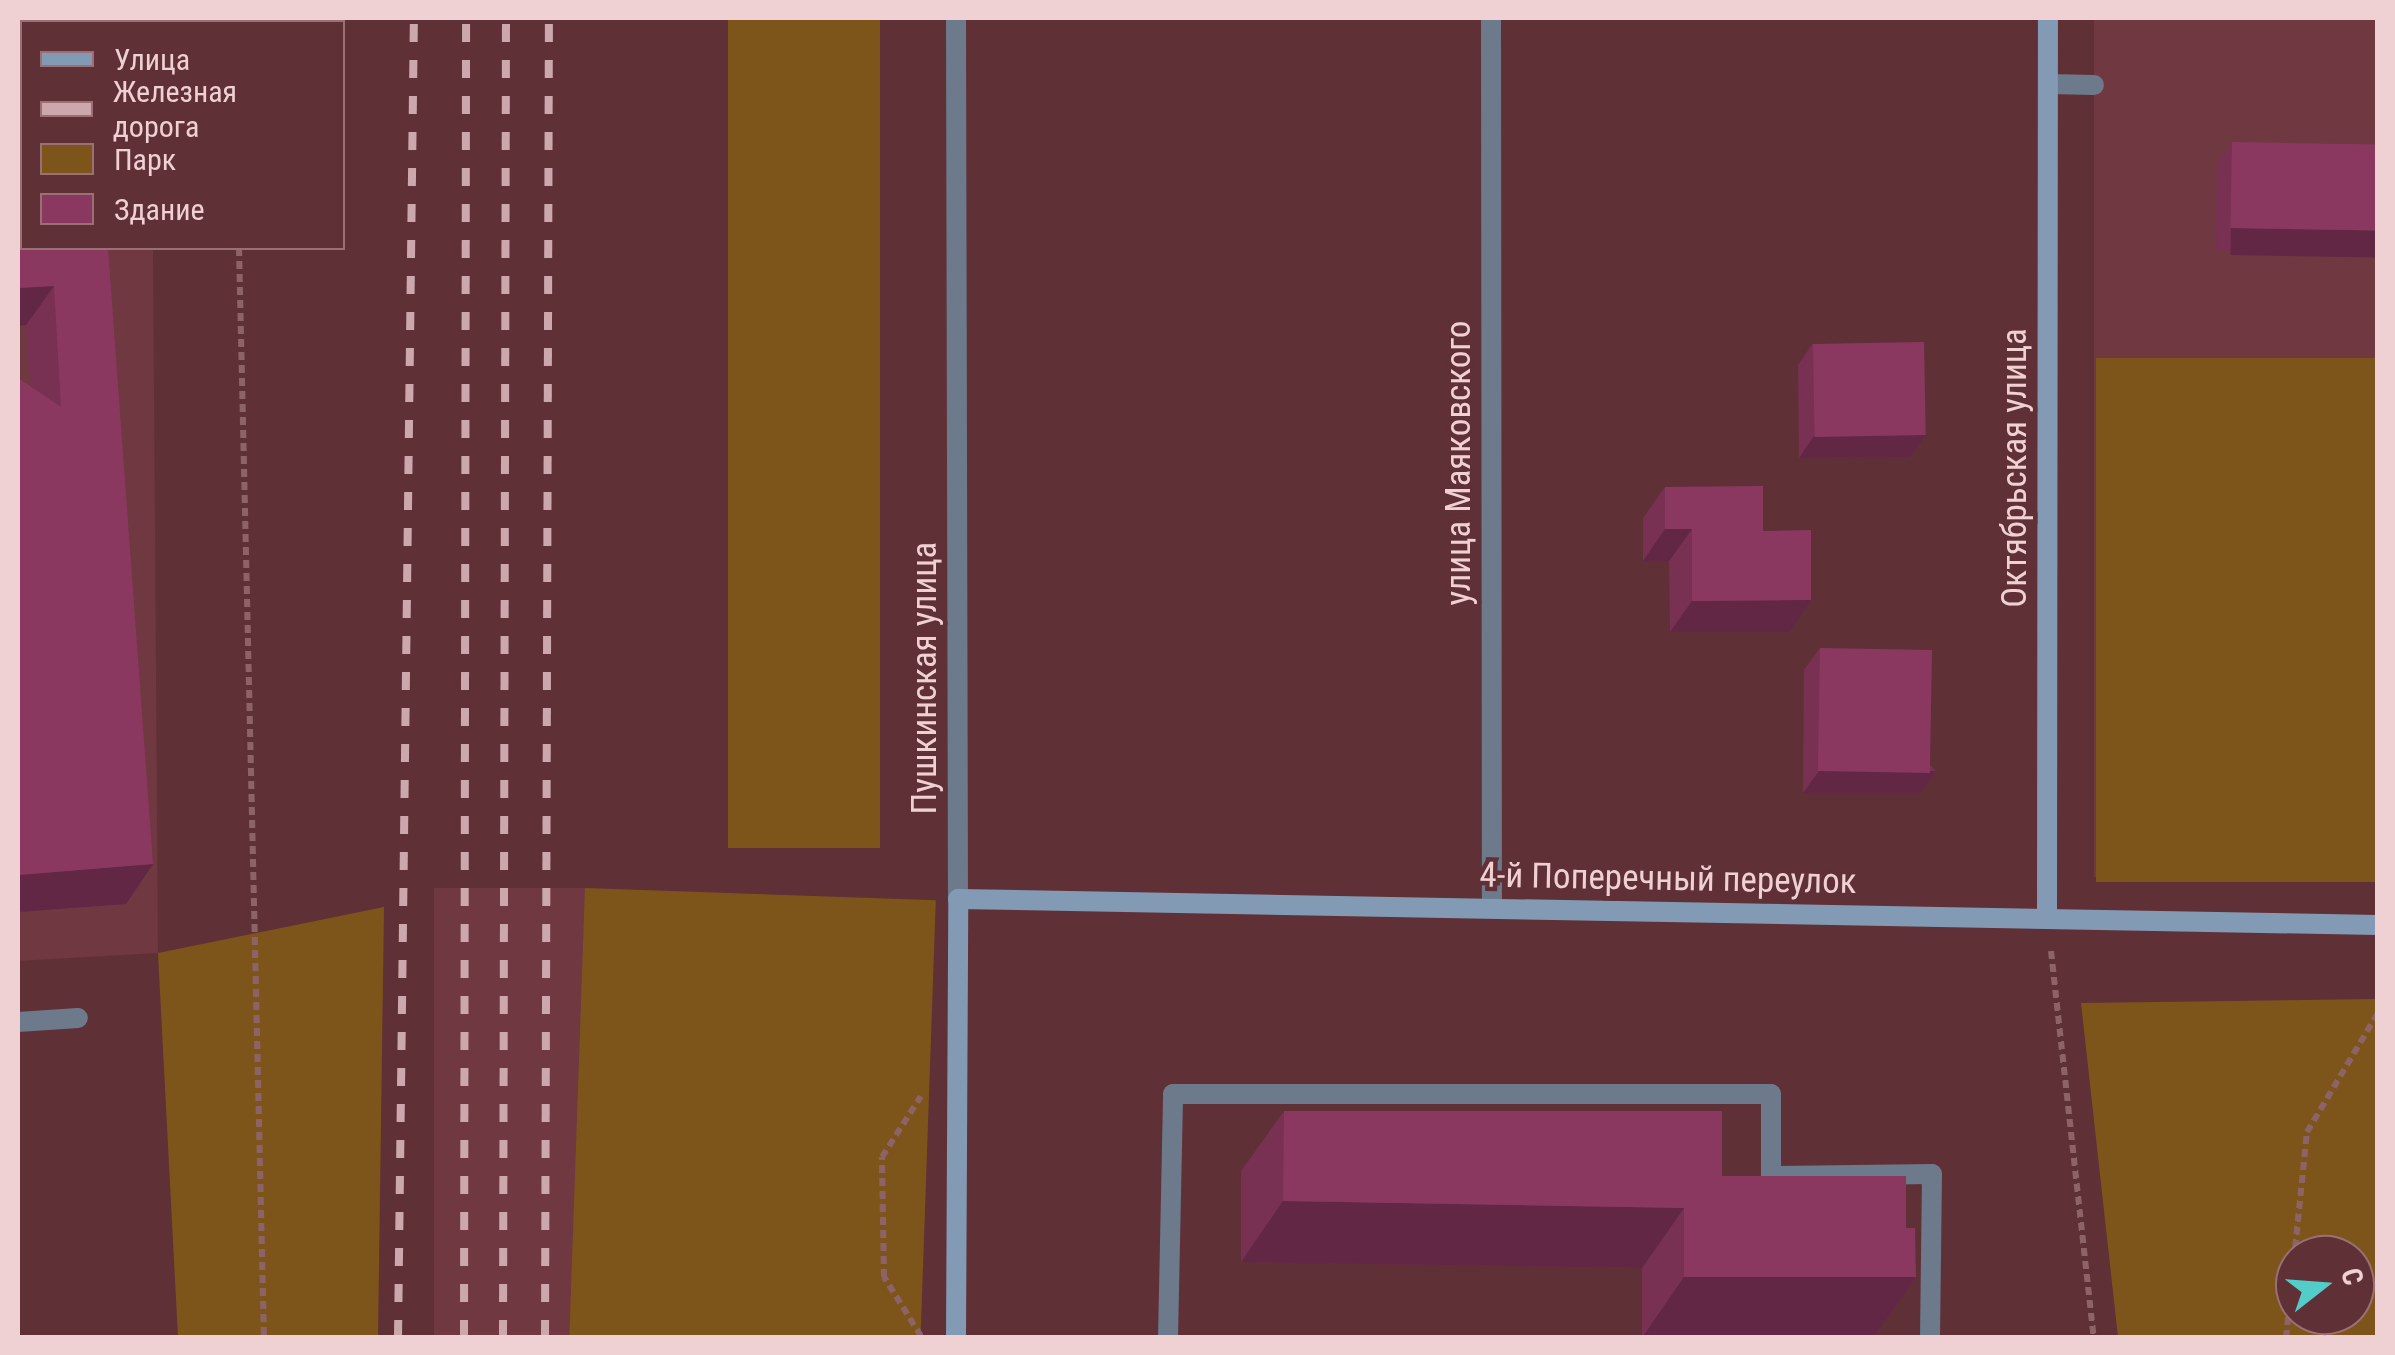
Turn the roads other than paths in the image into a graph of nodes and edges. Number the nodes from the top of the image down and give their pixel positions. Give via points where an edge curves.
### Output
1 (956, 18) edge
2 (1491, 18) edge
3 (2048, 18) edge
4 (2048, 84) junction
5 (2094, 84) dead end
6 (958, 899) junction
7 (1492, 908) junction
8 (2047, 918) junction
9 (2378, 925) edge
10 (78, 1018) dead end
11 (18, 1022) edge
12 (956, 1338) edge
13 (1168, 1338) edge
14 (1930, 1338) edge

1 - 6 street, Пушкинская улица
2 - 7 street, улица Маяковского
3 - 4 street, Октябрьская улица
4 - 5 street
4 - 8 street, Октябрьская улица
6 - 7 street, 4-й Поперечный переулок
6 - 12 street, Пушкинская улица
7 - 8 street, 4-й Поперечный переулок
8 - 9 street, 4-й Поперечный переулок
10 - 11 street
13 - 14 street via 1173,1094 1770,1094 1771,1176 1932,1174

